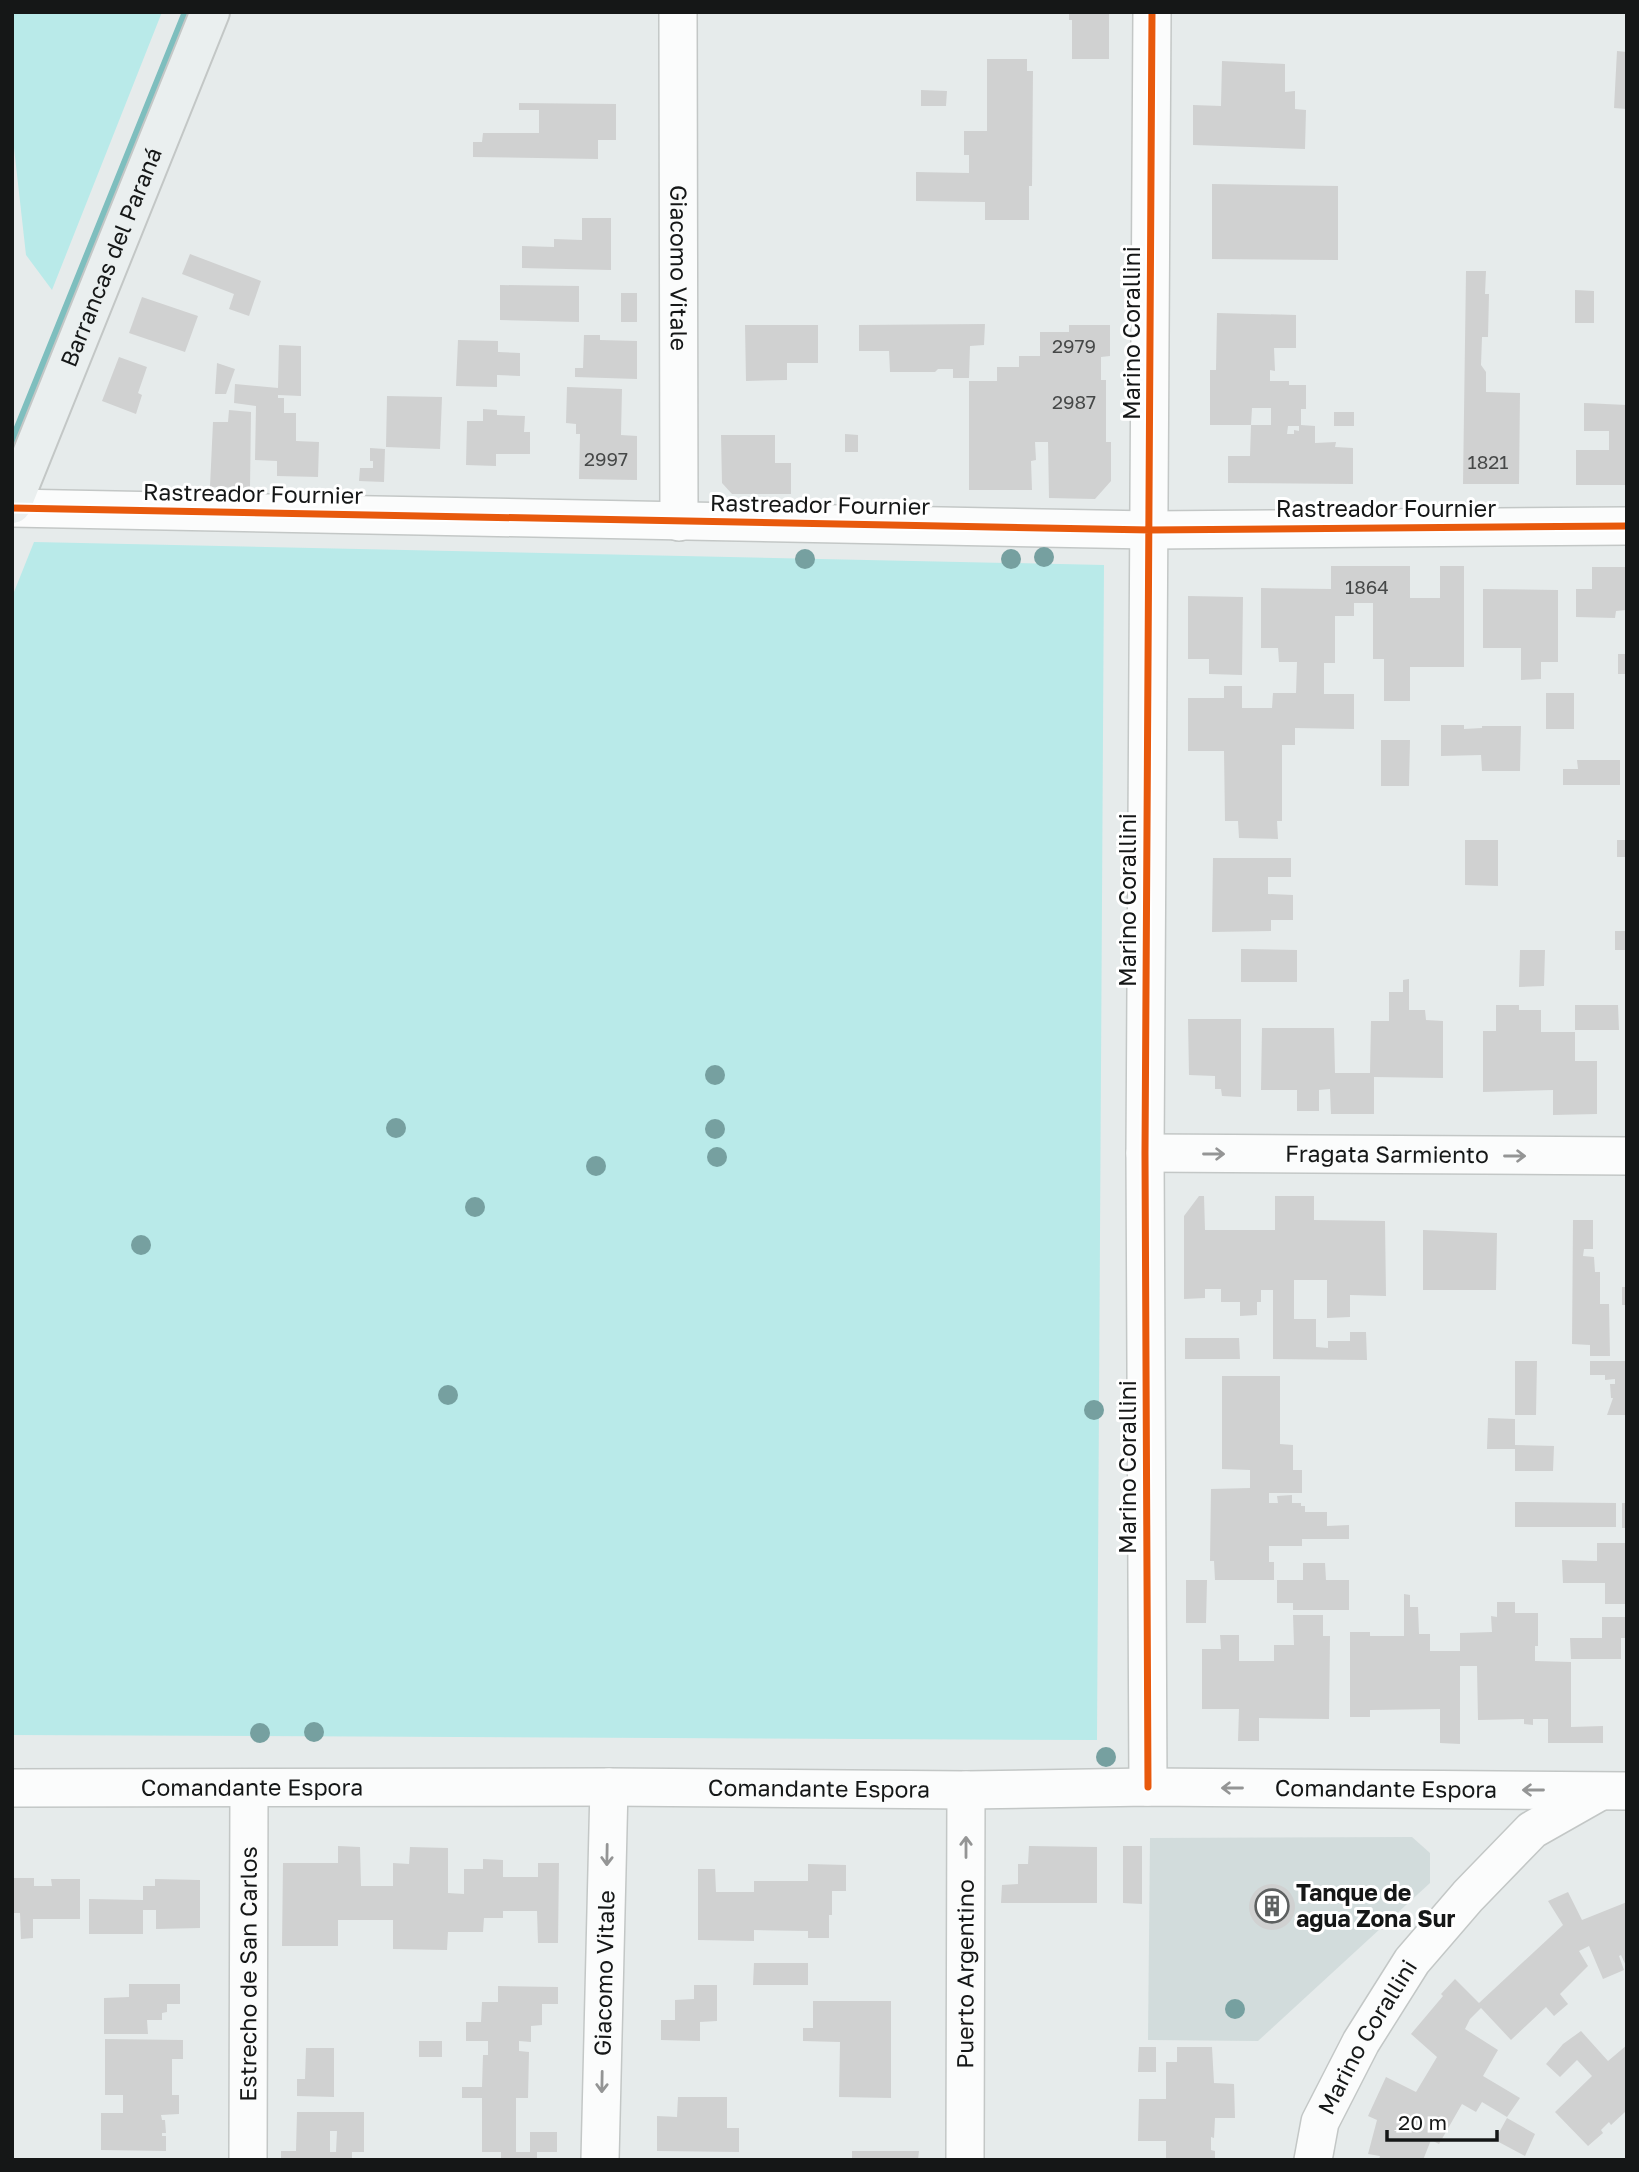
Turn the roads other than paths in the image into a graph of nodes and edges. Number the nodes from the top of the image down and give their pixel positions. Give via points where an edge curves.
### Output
1 (210, 12) edge
2 (678, 12) edge
3 (1152, 12) edge
4 (12, 506) edge
5 (679, 522) junction
6 (1627, 526) edge
7 (1150, 530) junction
8 (1145, 1153) junction
9 (1627, 1156) edge
10 (609, 1787) junction
11 (1149, 1787) junction
12 (12, 1788) edge
13 (249, 1788) junction
14 (966, 1790) junction
15 (1614, 1791) edge
16 (248, 2160) edge
17 (600, 2160) edge
18 (965, 2160) edge
19 (1313, 2160) edge

1 - 4 street, Barrancas del Paraná
2 - 5 street, Giacomo Vitale
3 - 7 street, Marino Corallini
4 - 5 street, Rastreador Fournier
5 - 7 street, Rastreador Fournier
6 - 7 street, Rastreador Fournier
7 - 8 street, Marino Corallini
8 -> 9 street, Fragata Sarmiento
8 - 11 street, Marino Corallini
10 - 13 street, Comandante Espora
10 - 14 street, Comandante Espora
10 -> 17 street, Giacomo Vitale
11 - 14 street, Comandante Espora
15 -> 11 street, Comandante Espora
12 - 13 street, Comandante Espora
13 - 16 street, Estrecho de San Carlos
18 -> 14 street, Puerto Argentino
15 - 19 street, Marino Corallini via 1532,1830 1412,1961 1360,2042 1320,2122

